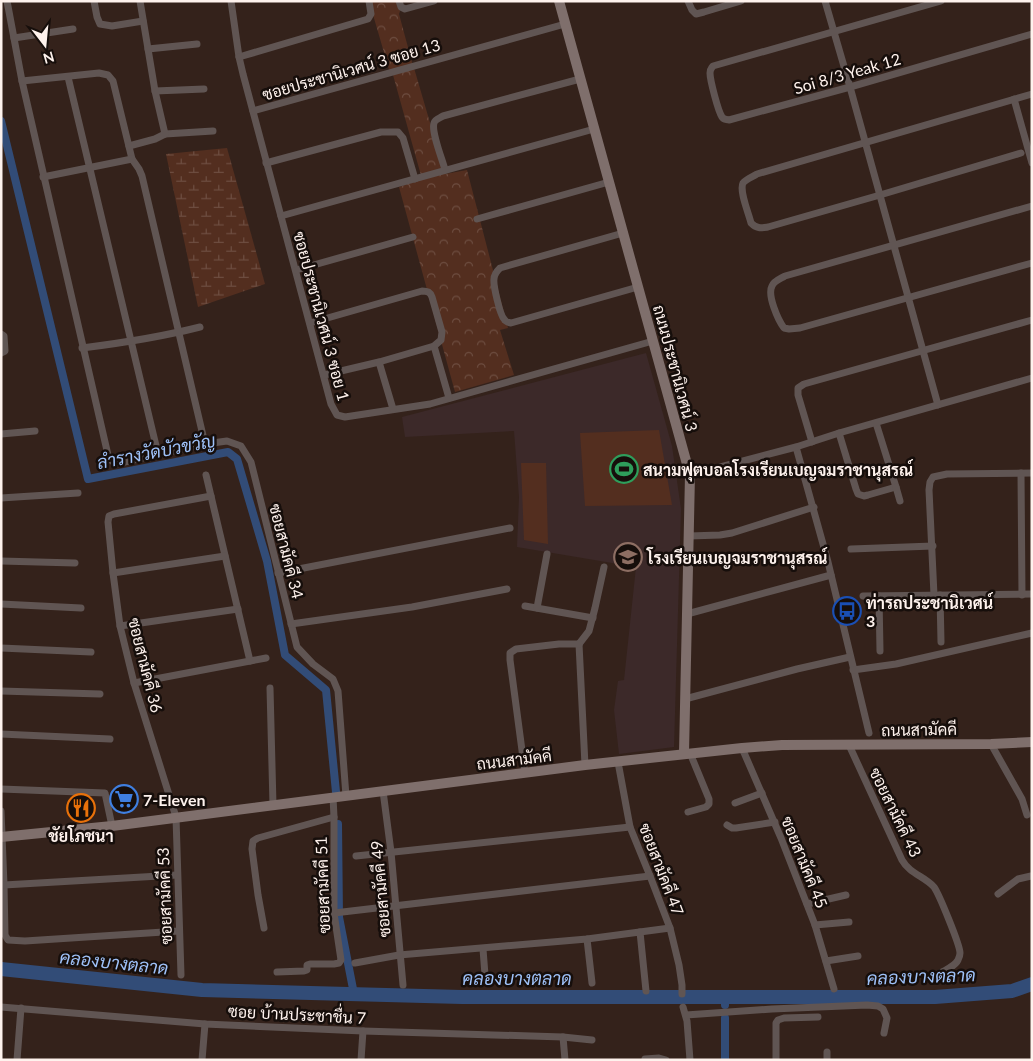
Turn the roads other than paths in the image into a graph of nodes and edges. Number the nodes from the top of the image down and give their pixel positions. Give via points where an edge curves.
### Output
1 (7, 1) edge
2 (94, 1) edge
3 (140, 1) edge
4 (369, 1) edge
5 (399, 1) edge
6 (434, 1) edge
7 (559, 1) edge
8 (688, 1) edge
9 (741, 1) edge
10 (825, 1) edge
11 (941, 1) edge
12 (234, 2) edge
13 (143, 21) junction
14 (565, 24) junction
15 (73, 29) dead end
16 (834, 32) junction
17 (1032, 34) edge
18 (14, 38) junction
19 (197, 44) dead end
20 (148, 49) junction
21 (239, 57) junction
22 (68, 76) junction
23 (580, 78) junction
24 (22, 82) junction
25 (850, 87) junction
26 (204, 89) dead end
27 (155, 91) junction
28 (1032, 94) edge
29 (1014, 99) junction
30 (253, 111) junction
31 (594, 129) junction
32 (213, 131) dead end
33 (165, 134) junction
34 (866, 143) junction
35 (129, 146) junction
36 (1021, 153) dead end
37 (132, 159) junction
38 (266, 163) junction
39 (1032, 163) edge
40 (90, 167) junction
41 (445, 170) junction
42 (43, 176) junction
43 (414, 179) junction
44 (609, 182) junction
45 (880, 195) junction
46 (1032, 206) edge
47 (281, 216) junction
48 (478, 219) dead end
49 (623, 233) junction
50 (413, 237) dead end
51 (894, 246) junction
52 (1032, 263) edge
53 (296, 270) junction
54 (638, 287) junction
55 (908, 298) junction
56 (1032, 320) edge
57 (310, 323) junction
58 (200, 326) dead end
59 (179, 332) junction
60 (1, 334) edge
61 (653, 341) junction
62 (131, 342) junction
63 (434, 346) junction
64 (82, 348) junction
65 (923, 351) junction
66 (1, 353) edge
67 (379, 362) junction
68 (324, 375) junction
69 (1032, 378) edge
70 (449, 398) junction
71 (938, 405) junction
72 (393, 409) junction
73 (876, 423) junction
74 (36, 431) dead end
75 (840, 433) junction
76 (1, 434) edge
77 (812, 442) junction
78 (205, 444) junction
79 (796, 447) junction
80 (158, 454) junction
81 (1022, 473) junction
82 (1032, 473) edge
83 (206, 475) dead end
84 (690, 475) junction
85 (896, 487) junction
86 (78, 493) dead end
87 (211, 496) junction
88 (1, 498) edge
89 (900, 501) dead end
90 (814, 507) junction
91 (510, 528) dead end
92 (689, 536) junction
93 (933, 546) junction
94 (852, 549) dead end
95 (547, 554) dead end
96 (225, 556) junction
97 (1, 561) edge
98 (75, 563) dead end
99 (604, 567) dead end
100 (113, 573) junction
101 (278, 573) junction
102 (831, 575) junction
103 (507, 588) dead end
104 (1032, 594) edge
105 (937, 595) junction
106 (1022, 595) junction
107 (863, 596) dead end
108 (879, 596) junction
109 (1, 604) edge
110 (525, 606) dead end
111 (82, 608) dead end
112 (238, 608) junction
113 (537, 608) junction
114 (687, 614) junction
115 (593, 618) junction
116 (291, 624) junction
117 (120, 626) junction
118 (1032, 633) edge
119 (941, 642) dead end
120 (578, 644) junction
121 (1, 648) edge
122 (880, 651) dead end
123 (92, 652) dead end
124 (850, 657) junction
125 (266, 658) dead end
126 (250, 661) junction
127 (853, 670) junction
128 (134, 682) junction
129 (270, 688) dead end
130 (1, 691) edge
131 (100, 694) dead end
132 (685, 699) junction
133 (869, 733) dead end
134 (1, 734) edge
135 (110, 739) dead end
136 (1032, 742) edge
137 (991, 744) junction
138 (849, 745) junction
139 (742, 748) junction
140 (687, 753) junction
141 (618, 762) junction
142 (585, 765) junction
143 (525, 774) junction
144 (1, 789) edge
145 (383, 791) junction
146 (762, 793) junction
147 (346, 796) junction
148 (333, 797) junction
149 (736, 803) dead end
150 (273, 806) junction
151 (1, 811) edge
152 (688, 812) dead end
153 (1027, 815) dead end
154 (176, 817) junction
155 (334, 817) junction
156 (775, 822) junction
157 (727, 825) dead end
158 (112, 826) junction
159 (630, 827) junction
160 (2, 837) edge
161 (391, 852) junction
162 (356, 856) dead end
163 (177, 875) junction
164 (650, 876) junction
165 (1032, 876) edge
166 (4, 885) junction
167 (998, 894) dead end
168 (846, 895) dead end
169 (807, 904) junction
170 (395, 905) junction
171 (337, 912) junction
172 (849, 922) dead end
173 (815, 925) junction
174 (264, 928) dead end
175 (670, 928) junction
176 (179, 931) junction
177 (640, 932) junction
178 (587, 939) junction
179 (483, 949) junction
180 (400, 956) junction
181 (858, 956) dead end
182 (826, 961) junction
183 (355, 963) dead end
184 (277, 972) dead end
185 (181, 975) dead end
186 (485, 975) dead end
187 (928, 978) dead end
188 (592, 983) dead end
189 (403, 985) dead end
190 (834, 989) dead end
191 (646, 991) dead end
192 (682, 994) dead end
193 (1, 1007) edge
194 (683, 1007) dead end
195 (21, 1008) junction
196 (686, 1015) junction
197 (818, 1017) dead end
198 (205, 1024) junction
199 (363, 1031) junction
200 (884, 1032) dead end
201 (563, 1037) junction
202 (592, 1040) dead end
203 (827, 1052) dead end
204 (645, 1059) edge
205 (18, 1060) edge
206 (202, 1060) edge
207 (361, 1060) edge
208 (565, 1060) edge
209 (666, 1060) edge
210 (690, 1060) edge
211 (776, 1060) edge
212 (827, 1060) edge

1 - 18 street
2 - 13 street via 100,24 112,26
3 - 13 street
4 - 21 street via 371,14 368,19
5 - 6 street via 405,9
7 - 14 main road, ถนนประชานิเวศน์ 3
8 - 9 street via 696,14
10 - 16 street
11 - 16 street
12 - 21 street, ซอยประชานิเวศน์ 3 ซอย 13
13 - 20 street
14 - 23 main road, ถนนประชานิเวศน์ 3
14 - 30 street, ซอยประชานิเวศน์ 3 ซอย 13
15 - 18 street
16 - 25 street
16 - 25 street, Soi 8/3 Yeak 12 via 713,66 710,74 715,97 722,117 729,120
17 - 25 street, Soi 8/3 Yeak 12
18 - 24 street
19 - 20 street
20 - 27 street
21 - 30 street, ซอยประชานิเวศน์ 3 ซอย 13
22 - 24 street
22 - 35 street via 108,75 113,81
22 - 40 street
23 - 31 main road, ถนนประชานิเวศน์ 3
23 - 41 street via 436,120 434,132
24 - 42 street
25 - 34 street
26 - 27 street
27 - 33 street
28 - 29 street
29 - 34 street
29 - 39 street
30 - 38 street, ซอยประชานิเวศน์ 3 ซอย 1
31 - 41 street
31 - 44 main road, ถนนประชานิเวศน์ 3
32 - 33 street
33 - 35 street
34 - 45 street
34 - 45 street via 757,174 747,179 742,190 751,223 761,228
35 - 37 street
36 - 45 street
37 - 40 street
37 - 59 street via 142,176
38 - 43 street via 381,132 398,132 404,138
38 - 47 street, ซอยประชานิเวศน์ 3 ซอย 1
40 - 42 street
40 - 62 street
41 - 43 street
42 - 64 street
43 - 47 street
44 - 48 street
44 - 49 main road, ถนนประชานิเวศน์ 3
45 - 51 street
46 - 51 street
47 - 53 street, ซอยประชานิเวศน์ 3 ซอย 1
49 - 54 main road, ถนนประชานิเวศน์ 3
49 - 54 street via 500,268 494,278 497,298 502,316 512,323
50 - 53 street
51 - 55 street
51 - 55 street via 785,276 776,281 770,294 780,323 790,329
52 - 55 street
53 - 57 street, ซอยประชานิเวศน์ 3 ซอย 1
54 - 61 main road, ถนนประชานิเวศน์ 3
55 - 65 street
56 - 65 street
57 - 63 street via 422,291 430,292 442,336
57 - 68 street, ซอยประชานิเวศน์ 3 ซอย 1
58 - 59 street
59 - 62 street
59 - 78 street
60 - 66 street via 5,351
61 - 70 street, ซอยประชานิเวศน์ 3 ซอย 1
61 - 84 main road, ถนนประชานิเวศน์ 3
62 - 64 street
62 - 80 street
63 - 67 street
63 - 70 street
64 - 80 street, ซอยสามัคคี 34 via 105,447 112,461 120,463
65 - 71 street
65 - 77 street via 798,388
67 - 68 street
67 - 72 street
68 - 72 street, ซอยประชานิเวศน์ 3 ซอย 1 via 337,415 345,417
69 - 71 street
70 - 72 street, ซอยประชานิเวศน์ 3 ซอย 1
71 - 73 street
73 - 75 street
73 - 85 street
74 - 76 street
75 - 77 street
75 - 85 street via 858,494 864,496
77 - 79 street
78 - 80 street, ซอยสามัคคี 34
78 - 101 street, ซอยสามัคคี 34 via 227,442 241,446 251,462
79 - 84 street
79 - 90 street
81 - 82 street
81 - 93 street via 933,476 929,490
81 - 106 street
83 - 87 street
84 - 92 main road, ถนนประชานิเวศน์ 3
85 - 89 street
86 - 88 street
87 - 96 street
87 - 100 street, ซอยสามัคคี 36 via 109,516
90 - 92 street via 732,533
90 - 102 street
91 - 101 street
92 - 114 main road, ถนนประชานิเวศน์ 3
93 - 94 street
93 - 105 street
95 - 113 street
96 - 100 street
96 - 112 street
97 - 98 street
99 - 115 street
100 - 117 street, ซอยสามัคคี 36
101 - 116 street, ซอยสามัคคี 34
102 - 114 street
102 - 124 street
103 - 116 street via 412,607
104 - 106 street
105 - 106 street
105 - 108 street
105 - 119 street
107 - 108 street
108 - 122 street
109 - 111 street
110 - 113 street
112 - 117 street
112 - 126 street
113 - 115 street
114 - 132 main road, ถนนประชานิเวศน์ 3
115 - 120 street via 589,631
116 - 147 street, ซอยสามัคคี 34 via 297,647 333,678 338,692
117 - 128 street, ซอยสามัคคี 36
118 - 127 street via 896,664
120 - 142 street
120 - 143 street via 510,652
121 - 123 street
124 - 127 street
124 - 132 street
125 - 126 street
126 - 128 street
127 - 133 street
128 - 154 street, ซอยสามัคคี 36
129 - 150 street
130 - 131 street
132 - 140 main road, ถนนประชานิเวศน์ 3
134 - 135 street
136 - 137 main road, ถนนสามัคคี
137 - 138 main road, ถนนสามัคคี
137 - 153 street via 1022,799
138 - 139 main road, ถนนสามัคคี
138 - 187 street, ซอยสามัคคี 43 via 902,860 934,887 958,944 960,952 954,965
139 - 140 main road, ถนนสามัคคี
139 - 146 street, ซอยสามัคคี 45
140 - 141 main road, ถนนสามัคคี
140 - 152 street via 709,799 706,807
141 - 142 main road, ถนนสามัคคี
141 - 159 street, ซอยสามัคคี 47
142 - 143 main road, ถนนสามัคคี
143 - 145 main road, ถนนสามัคคี
144 - 158 street via 105,793
145 - 147 main road, ถนนสามัคคี
145 - 161 street, ซอยสามัคคี 49
146 - 149 street
146 - 156 street, ซอยสามัคคี 45
147 - 148 main road, ถนนสามัคคี
148 - 150 main road, ถนนสามัคคี
148 - 155 street, ซอยสามัคคี 51
150 - 154 main road, ถนนสามัคคี
151 - 160 street
154 - 158 main road, ถนนสามัคคี
154 - 163 street, ซอยสามัคคี 53
155 - 171 street, ซอยสามัคคี 51
155 - 174 street via 252,842
156 - 157 street via 736,828
156 - 169 street, ซอยสามัคคี 45
158 - 160 main road, ถนนสามัคคี
159 - 161 street
159 - 164 street, ซอยสามัคคี 47
160 - 166 street
161 - 162 street
161 - 170 street, ซอยสามัคคี 49
163 - 166 street
163 - 176 street, ซอยสามัคคี 53
164 - 170 street
164 - 175 street, ซอยสามัคคี 47
165 - 167 street via 1018,879
166 - 176 street via 5,935 8,940
168 - 169 street
169 - 173 street, ซอยสามัคคี 45
170 - 171 street
170 - 180 street, ซอยสามัคคี 49
171 - 184 street, ซอยสามัคคี 51 via 340,962 310,964 304,971
172 - 173 street
173 - 182 street, ซอยสามัคคี 45
175 - 177 street
175 - 192 street, ซอยสามัคคี 47
176 - 185 street, ซอยสามัคคี 53
177 - 178 street
177 - 191 street
178 - 179 street
178 - 188 street
179 - 180 street
179 - 186 street
180 - 183 street
180 - 189 street, ซอยสามัคคี 49
181 - 182 street
182 - 190 street, ซอยสามัคคี 45
193 - 195 street, ซอย บ้านประชาชื่น 7
194 - 196 street
195 - 198 street, ซอย บ้านประชาชื่น 7
195 - 205 street
196 - 200 street via 867,1005 883,1009 887,1018
196 - 210 street
197 - 211 street via 778,1020
198 - 199 street, ซอย บ้านประชาชื่น 7
198 - 206 street
199 - 201 street, ซอย บ้านประชาชื่น 7
199 - 207 street
201 - 202 street, ซอย บ้านประชาชื่น 7
201 - 208 street
203 - 212 street
204 - 209 street

